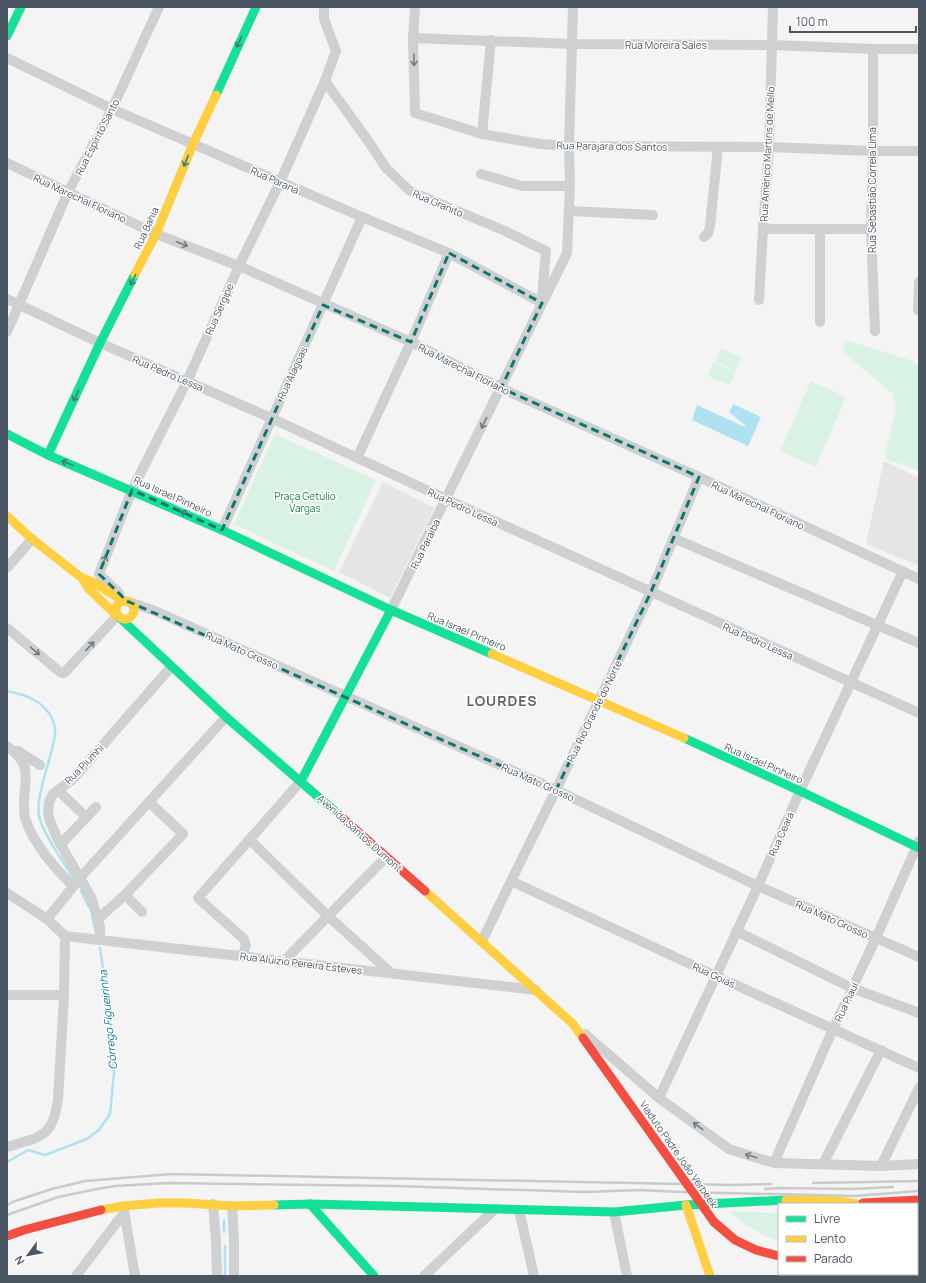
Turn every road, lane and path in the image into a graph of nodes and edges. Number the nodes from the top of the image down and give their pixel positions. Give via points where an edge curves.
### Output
1 (21, 7) edge
2 (159, 7) edge
3 (256, 7) edge
4 (324, 7) edge
5 (415, 7) edge
6 (573, 7) edge
7 (773, 7) edge
8 (7, 36) edge
9 (413, 38) junction
10 (491, 40) junction
11 (572, 44) junction
12 (772, 45) junction
13 (919, 48) edge
14 (873, 49) junction
15 (7, 58) edge
16 (326, 81) junction
17 (112, 109) junction
18 (482, 134) junction
19 (193, 144) junction
20 (569, 146) junction
21 (718, 147) junction
22 (769, 147) junction
23 (872, 151) junction
24 (919, 151) edge
25 (7, 163) edge
26 (481, 174) dead end
27 (280, 182) junction
28 (570, 186) junction
29 (68, 192) junction
30 (569, 211) junction
31 (653, 215) dead end
32 (362, 217) junction
33 (763, 229) junction
34 (871, 229) junction
35 (820, 230) junction
36 (156, 234) junction
37 (704, 237) dead end
38 (449, 253) junction
39 (239, 266) junction
40 (919, 282) edge
41 (7, 299) edge
42 (759, 300) dead end
43 (542, 303) junction
44 (323, 304) junction
45 (19, 305) junction
46 (918, 310) edge
47 (820, 322) dead end
48 (875, 331) dead end
49 (7, 332) edge
50 (411, 342) junction
51 (100, 343) junction
52 (187, 381) junction
53 (501, 388) junction
54 (271, 418) junction
55 (7, 434) edge
56 (48, 455) junction
57 (357, 458) junction
58 (699, 477) junction
59 (132, 490) junction
60 (446, 500) junction
61 (7, 516) edge
62 (222, 530) junction
63 (673, 538) junction
64 (32, 539) junction
65 (7, 568) edge
66 (903, 571) junction
67 (82, 578) junction
68 (919, 579) edge
69 (651, 592) junction
70 (129, 606) junction
71 (392, 610) junction
72 (118, 617) junction
73 (878, 625) junction
74 (7, 628) edge
75 (146, 643) junction
76 (919, 643) edge
77 (172, 667) junction
78 (851, 683) junction
79 (345, 696) junction
80 (600, 700) junction
81 (919, 713) edge
82 (226, 717) junction
83 (7, 745) edge
84 (40, 765) dead end
85 (301, 781) junction
86 (58, 790) junction
87 (556, 790) junction
88 (800, 791) junction
89 (150, 802) junction
90 (96, 807) dead end
91 (86, 817) junction
92 (250, 840) junction
93 (60, 844) junction
94 (918, 846) edge
95 (386, 857) junction
96 (510, 881) junction
97 (76, 882) junction
98 (758, 886) junction
99 (7, 893) edge
100 (125, 895) junction
101 (142, 912) dead end
102 (328, 916) junction
103 (47, 919) junction
104 (98, 919) junction
105 (736, 931) junction
106 (65, 936) junction
107 (876, 938) junction
108 (100, 940) junction
109 (482, 941) junction
110 (242, 956) junction
111 (919, 957) edge
112 (284, 961) junction
113 (391, 973) junction
114 (716, 976) junction
115 (852, 988) junction
116 (536, 990) junction
117 (7, 995) edge
118 (64, 995) junction
119 (919, 1013) edge
120 (573, 1024) junction
121 (833, 1029) junction
122 (584, 1038) joint
123 (881, 1050) junction
124 (919, 1068) edge
125 (919, 1088) edge
126 (660, 1098) junction
127 (7, 1147) edge
128 (774, 1163) junction
129 (823, 1164) junction
130 (919, 1164) edge
131 (881, 1166) junction
132 (812, 1199) junction
133 (919, 1200) edge
134 (821, 1203) edge
135 (855, 1203) edge
136 (872, 1203) edge
137 (213, 1204) junction
138 (310, 1204) junction
139 (686, 1205) junction
140 (232, 1206) junction
141 (495, 1209) junction
142 (124, 1210) junction
143 (519, 1210) junction
144 (614, 1212) junction
145 (696, 1235) junction
146 (7, 1236) edge
147 (216, 1241) junction
148 (234, 1241) junction
149 (778, 1256) edge
150 (428, 1275) edge
151 (76, 1276) edge
152 (135, 1276) edge
153 (217, 1276) edge
154 (234, 1276) edge
155 (374, 1276) edge
156 (534, 1276) edge
157 (627, 1276) edge
158 (704, 1276) edge
159 (710, 1276) edge

1 - 8 main road
2 - 17 street, Rua Espírito Santo
3 -> 19 main road, Rua Bahia
4 - 16 street, Rua Sergipe via 324,19 336,51
5 - 9 street, Rua Parajara dos Santos
6 - 11 street, Rua Paraíba
7 - 12 street, Rua Américo Martins de Mello
9 - 10 street, Rua Moreira Sales
9 -> 18 street, Rua Parajara dos Santos via 415,113
10 - 11 street, Rua Moreira Sales
10 - 18 street
11 - 12 street, Rua Moreira Sales
11 - 20 street, Rua Paraíba
12 - 14 street, Rua Moreira Sales
12 - 22 street, Rua Américo Martins de Mello
13 - 14 street, Rua Moreira Sales
14 - 23 street, Rua Sebastião Correia Lima
15 - 17 street, Rua Paraná
16 - 27 street, Rua Sergipe
16 - 43 street, Rua Granito via 386,168 410,191 546,251
17 - 19 street, Rua Paraná
17 - 29 street, Rua Espírito Santo
18 - 20 street, Rua Parajara dos Santos
19 - 27 street, Rua Paraná
19 -> 36 main road, Rua Bahia
20 - 21 street, Rua Parajara dos Santos
20 - 28 street, Rua Paraíba
21 - 22 street, Rua Parajara dos Santos
21 - 37 street via 710,226
22 - 23 street, Rua Parajara dos Santos
22 - 33 street, Rua Américo Martins de Mello
23 - 24 street, Rua Parajara dos Santos
23 - 34 street, Rua Sebastião Correia Lima
25 - 29 street, Rua Marechal Floriano
26 - 28 street via 522,186
27 - 32 street, Rua Paraná
27 - 39 street, Rua Sergipe
28 - 30 street, Rua Paraíba
29 - 36 street, Rua Marechal Floriano
29 - 45 street, Rua Espírito Santo
30 - 31 street
30 - 43 street, Rua Paraíba via 566,254
32 - 38 street, Rua Paraná
32 - 44 street, Rua Alagoas
33 - 35 street
33 - 42 street, Rua Américo Martins de Mello
34 - 35 street
34 - 48 street, Rua Sebastião Correia Lima
35 - 47 street
36 -> 39 street, Rua Marechal Floriano
36 -> 51 main road, Rua Bahia
38 - 43 street, Rua Paraná
38 - 50 street
39 - 44 street, Rua Marechal Floriano
39 - 52 street, Rua Sergipe
40 - 46 street
41 - 45 street, Rua Pedro Lessa
43 - 53 street, Rua Paraíba
44 - 50 street, Rua Marechal Floriano
44 - 54 street, Rua Alagoas
45 - 49 street, Rua Espírito Santo
45 - 51 street, Rua Pedro Lessa
50 - 53 street, Rua Marechal Floriano
50 - 57 street
51 - 52 street, Rua Pedro Lessa
51 -> 56 main road, Rua Bahia
52 - 54 street, Rua Pedro Lessa
52 - 59 street, Rua Sergipe
53 - 58 street, Rua Marechal Floriano
53 -> 60 street, Rua Paraíba
54 - 57 street, Rua Pedro Lessa
54 - 62 street, Rua Alagoas
55 - 56 main road, Rua Israel Pinheiro
59 -> 56 main road, Rua Israel Pinheiro
57 - 60 street, Rua Pedro Lessa
58 - 63 street, Rua Rio Grande do Norte
58 - 66 street, Rua Marechal Floriano
62 -> 59 main road, Rua Israel Pinheiro
70 -> 59 street, Rua Sergipe via 99,574
60 - 69 street, Rua Pedro Lessa
60 - 71 street, Rua Paraíba
61 - 64 main road, Avenida Santos Dumont
62 - 71 main road, Rua Israel Pinheiro
63 - 69 street, Rua Rio Grande do Norte
63 - 73 street
64 - 65 street
64 - 67 main road, Avenida Santos Dumont
66 - 68 street, Rua Marechal Floriano
66 - 73 street, Rua Ceará
67 - 70 main road, Avenida Santos Dumont via 93,582
67 - 72 main road, Avenida Santos Dumont via 89,589
69 - 78 street, Rua Pedro Lessa
69 - 80 street, Rua Rio Grande do Norte
70 - 72 main road via 130,618
70 - 72 main road via 118,603
70 - 75 main road, Avenida Santos Dumont
70 - 79 street, Rua Mato Grosso via 155,611
71 - 79 main road, Rua Paraíba
71 - 80 main road, Rua Israel Pinheiro
74 -> 72 street via 63,673
72 - 75 main road, Avenida Santos Dumont
73 - 76 street
73 - 78 street, Rua Ceará
75 - 77 main road, Avenida Santos Dumont
77 - 82 main road, Avenida Santos Dumont
77 - 86 street, Rua Piumhi via 73,779
78 - 81 street, Rua Pedro Lessa
78 - 88 street, Rua Ceará
79 - 85 main road, Rua Paraíba
79 - 87 street, Rua Mato Grosso
80 - 87 street, Rua Rio Grande do Norte
80 - 88 main road, Rua Israel Pinheiro
82 - 85 main road, Avenida Santos Dumont
82 - 89 street
83 - 84 street
83 - 97 street via 25,765 25,818 36,840 56,869
85 - 92 street
85 - 95 main road, Avenida Santos Dumont
86 - 91 street
86 - 93 street, Rua Piumhi via 50,799 48,812
87 - 96 street, Rua Rio Grande do Norte
87 - 98 street, Rua Mato Grosso
88 - 94 main road, Rua Israel Pinheiro
88 - 98 street, Rua Ceará
89 - 97 street
89 - 100 street via 183,834
90 - 91 street
91 - 93 street
92 - 102 street
92 - 110 street via 198,898 244,939 246,946
93 - 97 street, Rua Piumhi
94 - 107 street, Rua Piauí
95 - 102 street
95 - 109 main road, Avenida Santos Dumont
96 - 109 street, Rua Rio Grande do Norte
96 - 114 street, Rua Goiás
97 - 103 street
97 - 104 street, Rua Piumhi via 90,897
98 - 105 street, Rua Ceará
98 - 107 street, Rua Mato Grosso
99 - 103 street
100 - 101 street
100 - 104 street
102 - 112 street
102 - 113 street
103 - 106 street
104 - 108 street, Rua Piumhi
105 - 114 street, Rua Ceará
105 - 115 street
106 - 108 street, Rua Aluízio Pereira Esteves
106 - 118 street
107 - 111 street, Rua Mato Grosso
107 - 115 street, Rua Piauí
108 - 110 street, Rua Aluízio Pereira Esteves
109 - 116 main road, Avenida Santos Dumont
110 - 112 street, Rua Aluízio Pereira Esteves
112 - 113 street, Rua Aluízio Pereira Esteves
113 - 116 street, Rua Aluízio Pereira Esteves
114 - 121 street, Rua Goiás
114 - 126 street, Rua Ceará
115 - 119 street
115 - 121 street, Rua Piauí
116 - 120 main road, Avenida Santos Dumont
117 - 118 street
118 - 127 street via 58,1100 52,1124 43,1135
120 - 122 main road, Avenida Santos Dumont
120 - 126 street, Avenida Santos Dumont
121 - 123 street, Rua Goiás
121 - 128 street, Rua Piauí
122 - 149 main road, Viaduto Padre João Verbeek, bridge via 714,1222 735,1240 756,1250
123 - 124 street, Rua Goiás
123 - 129 street
125 - 131 street
128 -> 126 street, Avenida Santos Dumont via 729,1149
128 - 129 street, Avenida Santos Dumont
129 - 131 street, Avenida Santos Dumont
130 - 131 street, Avenida Santos Dumont
132 - 134 main road
132 - 135 main road
132 - 139 main road
133 - 136 main road
137 - 140 main road
137 - 142 main road via 159,1203
137 - 147 street
138 - 140 main road
138 - 141 main road
138 - 155 main road
139 - 144 main road
139 - 145 main road
140 - 148 street
141 - 143 main road
141 - 150 street
142 - 146 main road via 98,1210
142 - 151 street
142 - 152 street
143 - 144 main road
143 - 156 street
144 - 157 street
145 - 158 street
145 - 159 main road
147 - 148 street
147 - 153 street
148 - 154 street

